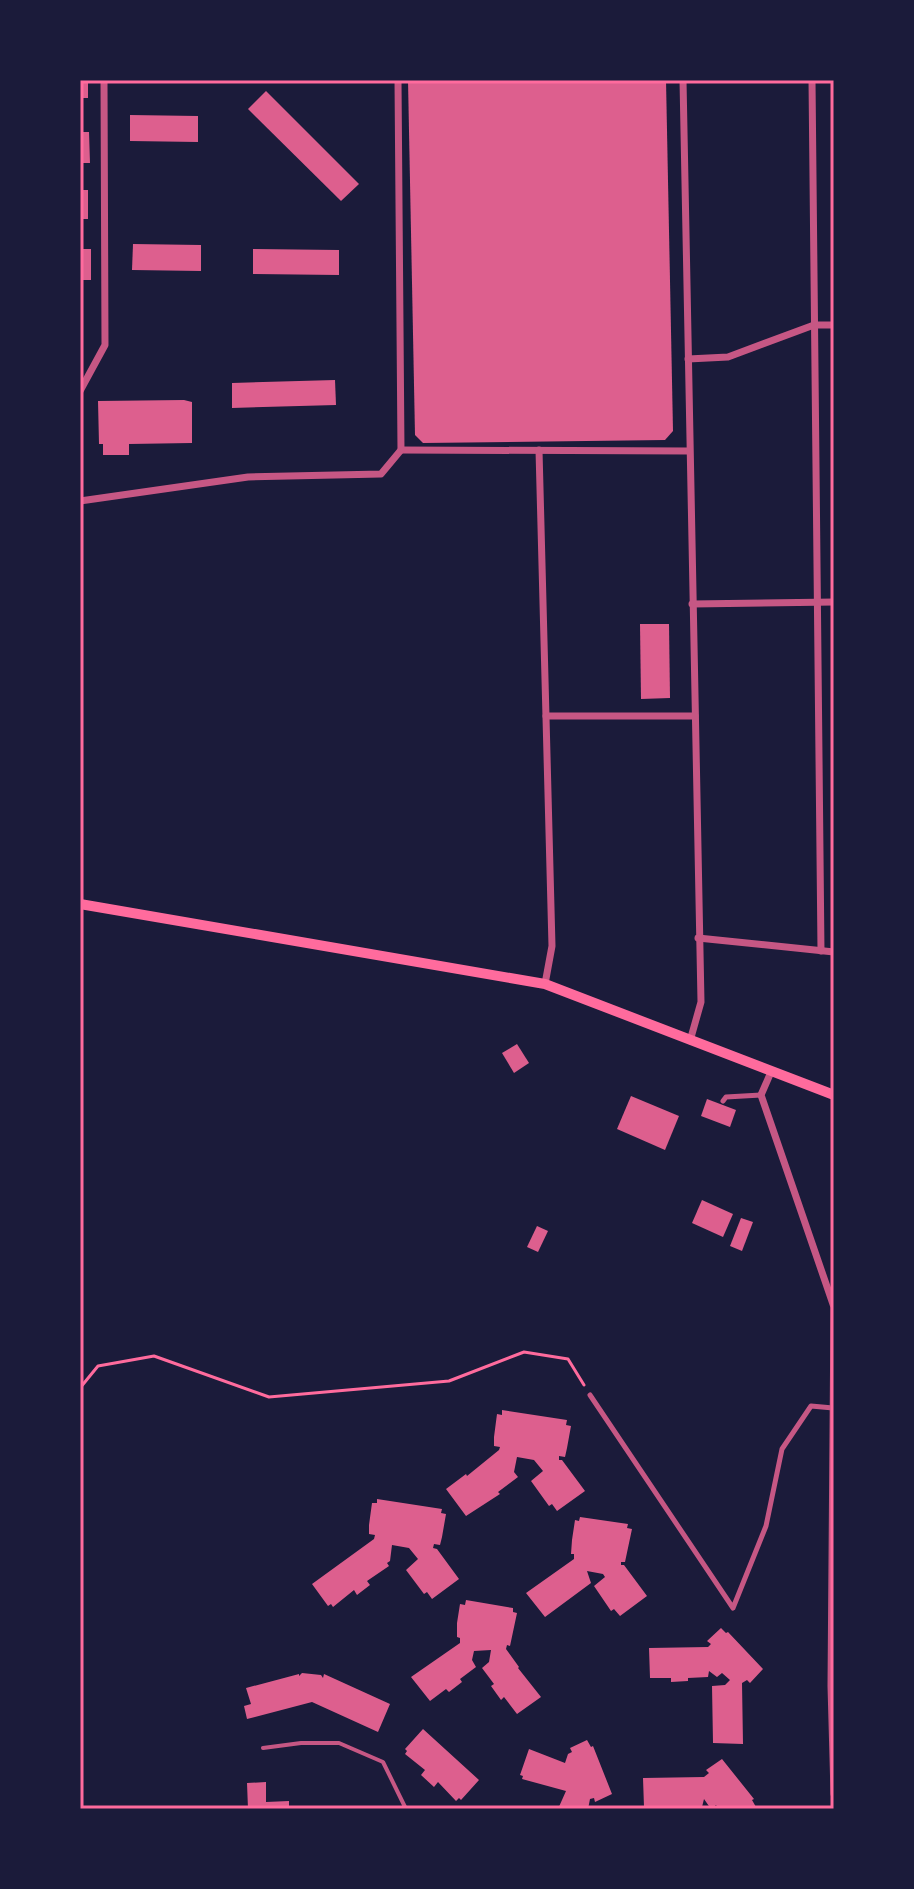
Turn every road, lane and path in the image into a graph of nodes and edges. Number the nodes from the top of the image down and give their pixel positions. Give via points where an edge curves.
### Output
1 (104, 80) edge
2 (398, 80) edge
3 (683, 80) edge
4 (812, 80) edge
5 (814, 325) junction
6 (834, 325) edge
7 (688, 359) junction
8 (80, 391) edge
9 (401, 450) junction
10 (539, 450) junction
11 (689, 451) junction
12 (80, 501) edge
13 (817, 602) junction
14 (834, 602) edge
15 (692, 604) junction
16 (546, 716) junction
17 (695, 716) junction
18 (80, 904) edge
19 (698, 938) junction
20 (821, 951) junction
21 (834, 952) edge
22 (545, 984) junction
23 (690, 1041) junction
24 (771, 1072) junction
25 (761, 1095) junction
26 (834, 1095) edge
27 (723, 1101) dead end
28 (80, 1388) edge
29 (590, 1395) joint
30 (833, 1408) edge
31 (833, 1686) edge
32 (263, 1748) dead end
33 (834, 1794) edge
34 (406, 1809) edge

1 - 8 street via 105,345
2 - 9 street
3 - 7 street
4 - 5 street
5 - 6 street
5 - 7 street via 728,357
5 - 13 street
7 - 11 street
9 - 10 street
9 - 12 street via 381,474 248,477
10 - 11 street
10 - 16 street
11 - 15 street
13 - 14 street
13 - 15 street
13 - 20 street
15 - 17 street
16 - 17 street
16 - 22 street via 552,946
17 - 19 street
18 - 22 main road
19 - 20 street
19 - 23 street via 701,1002
20 - 21 street
22 - 23 main road
23 - 24 main road
24 - 25 street
24 - 26 main road
25 - 27 street
25 - 30 street via 834,1307
28 - 29 path via 98,1366 154,1356 269,1397 449,1381 524,1352 568,1359
29 - 30 street via 733,1608 766,1526 782,1449 811,1406
30 - 31 street
31 - 33 street
32 - 34 lane via 339,1743 383,1762

